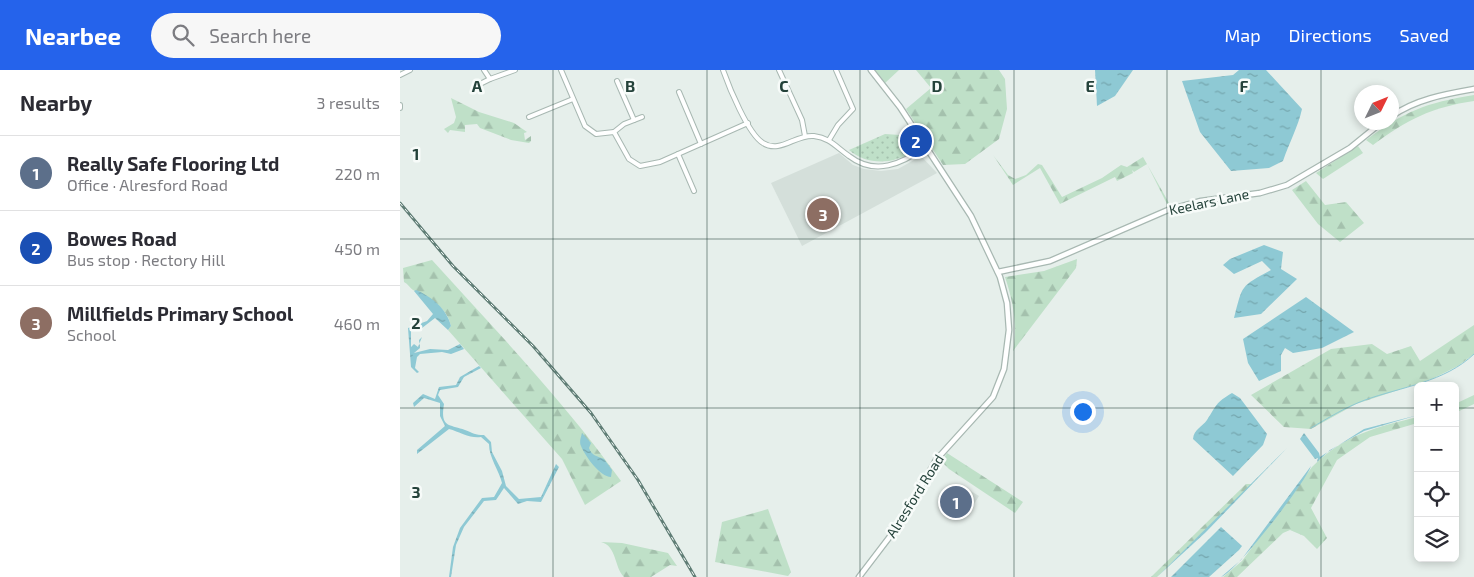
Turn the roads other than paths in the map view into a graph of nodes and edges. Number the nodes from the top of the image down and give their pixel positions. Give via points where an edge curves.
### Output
1 (410, 70) edge
2 (484, 70) edge
3 (515, 70) edge
4 (561, 70) edge
5 (723, 70) edge
6 (779, 70) edge
7 (836, 70) edge
8 (871, 70) edge
9 (400, 75) edge
10 (490, 79) junction
11 (617, 81) dead end
12 (482, 83) dead end
13 (1474, 89) edge
14 (629, 93) dead end
15 (623, 95) junction
16 (678, 95) dead end
17 (573, 99) junction
18 (1399, 112) edge
19 (531, 115) dead end
20 (642, 117) dead end
21 (634, 120) junction
22 (748, 123) junction
23 (1372, 130) edge
24 (614, 132) junction
25 (805, 136) junction
26 (830, 140) junction
27 (701, 144) junction
28 (925, 148) junction
29 (678, 154) junction
30 (694, 188) dead end
31 (998, 272) junction
32 (859, 577) edge

1 - 9 street
2 - 10 street
3 - 10 street
4 - 17 street
5 - 22 street
6 - 25 street via 802,120
7 - 26 street via 853,109
8 - 28 street, Alresford Road via 900,107
10 - 12 street
11 - 15 street
13 - 18 street via 1443,94
14 - 15 street
15 - 21 street
16 - 27 street
17 - 19 street
17 - 24 street via 589,130 596,134
20 - 21 street
21 - 24 street
22 - 25 street via 757,139 771,146
22 - 27 street
23 - 31 street, Keelars Lane via 1348,149 1287,185 1168,210 1050,261
24 - 29 street via 628,159 640,166
25 - 26 street
26 - 28 street via 854,160 881,167 907,161
27 - 29 street
28 - 31 street, Alresford Road via 971,216
29 - 30 street
31 - 32 street, Alresford Road via 1007,303 1010,330 999,386 984,409 936,460 901,522

